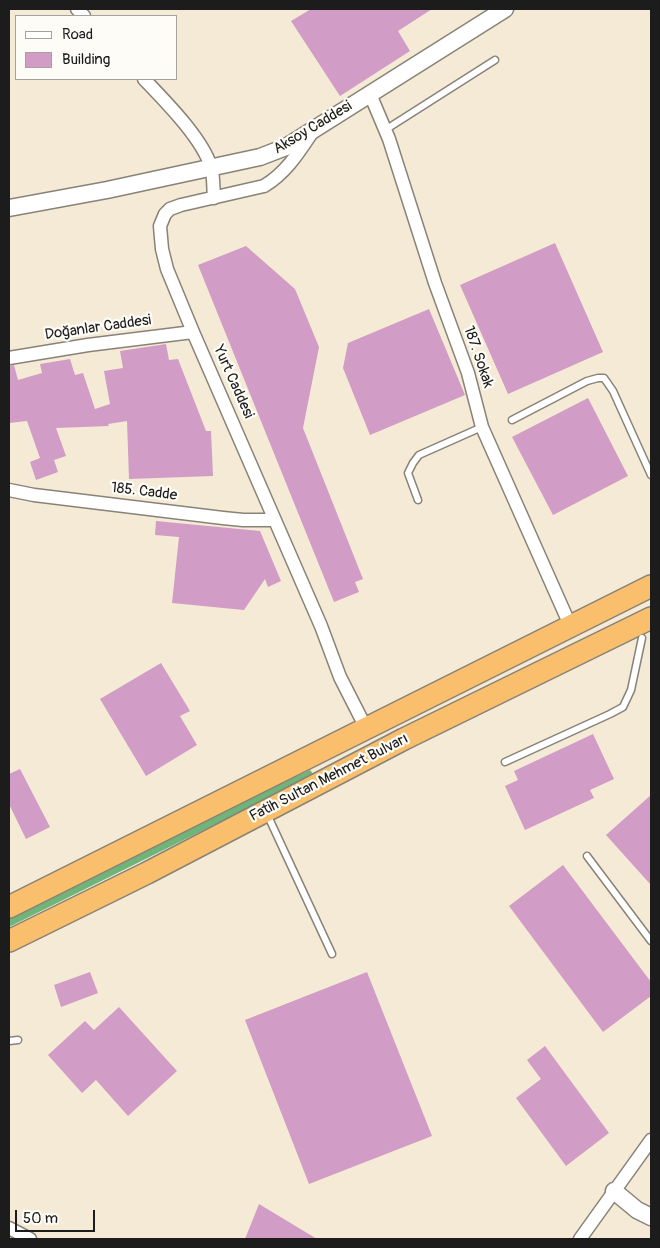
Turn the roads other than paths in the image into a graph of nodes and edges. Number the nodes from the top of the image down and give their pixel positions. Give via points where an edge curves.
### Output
1 (505, 9) edge
2 (495, 60) dead end
3 (145, 80) edge
4 (370, 94) junction
5 (316, 127) junction
6 (385, 130) junction
7 (211, 168) junction
8 (214, 198) junction
9 (9, 208) edge
10 (193, 332) junction
11 (9, 358) edge
12 (512, 420) dead end
13 (482, 427) junction
14 (651, 475) edge
15 (9, 490) edge
16 (418, 500) dead end
17 (275, 520) junction
18 (651, 586) edge
19 (651, 618) edge
20 (570, 626) junction
21 (646, 636) edge
22 (532, 676) junction
23 (366, 728) junction
24 (505, 762) dead end
25 (266, 810) junction
26 (587, 856) dead end
27 (9, 907) edge
28 (9, 941) edge
29 (651, 941) edge
30 (332, 954) dead end
31 (18, 1040) dead end
32 (9, 1041) edge
33 (651, 1140) edge
34 (614, 1191) junction
35 (651, 1217) edge
36 (9, 1228) edge
37 (30, 1239) edge
38 (580, 1239) edge

1 - 4 street, Aksoy Caddesi
2 - 6 lane
3 - 7 street via 177,114 204,151
4 - 5 street, Aksoy Caddesi
4 - 6 street, 187. Sokak
5 - 7 street, Aksoy Caddesi via 274,152
5 - 8 street, Yurt Caddesi via 274,180 264,186
6 - 13 street, 187. Sokak via 468,372
7 - 8 street
7 - 9 street, Aksoy Caddesi
8 - 10 street, Yurt Caddesi via 170,209 160,226 167,269
10 - 11 street, Doğanlar Caddesi via 88,344
10 - 17 street, Yurt Caddesi
12 - 14 lane via 587,381 604,378 613,390
13 - 16 lane via 419,455 408,473
13 - 20 street, 187. Sokak
15 - 17 street, 185. Cadde via 223,518
17 - 23 street, Yurt Caddesi via 340,677
18 - 20 highway, Fatih Sultan Mehmet Bulvarı
19 - 22 highway, Fatih Sultan Mehmet Bulvarı
20 - 23 highway, Fatih Sultan Mehmet Bulvarı
21 - 22 highway via 584,664
21 - 24 lane via 623,707
22 - 25 highway, Fatih Sultan Mehmet Bulvarı
23 - 27 highway, Fatih Sultan Mehmet Bulvarı
25 - 28 highway, Fatih Sultan Mehmet Bulvarı
25 - 30 lane
26 - 29 lane
31 - 32 lane
33 - 34 street
34 - 35 street
34 - 38 street
36 - 37 street

